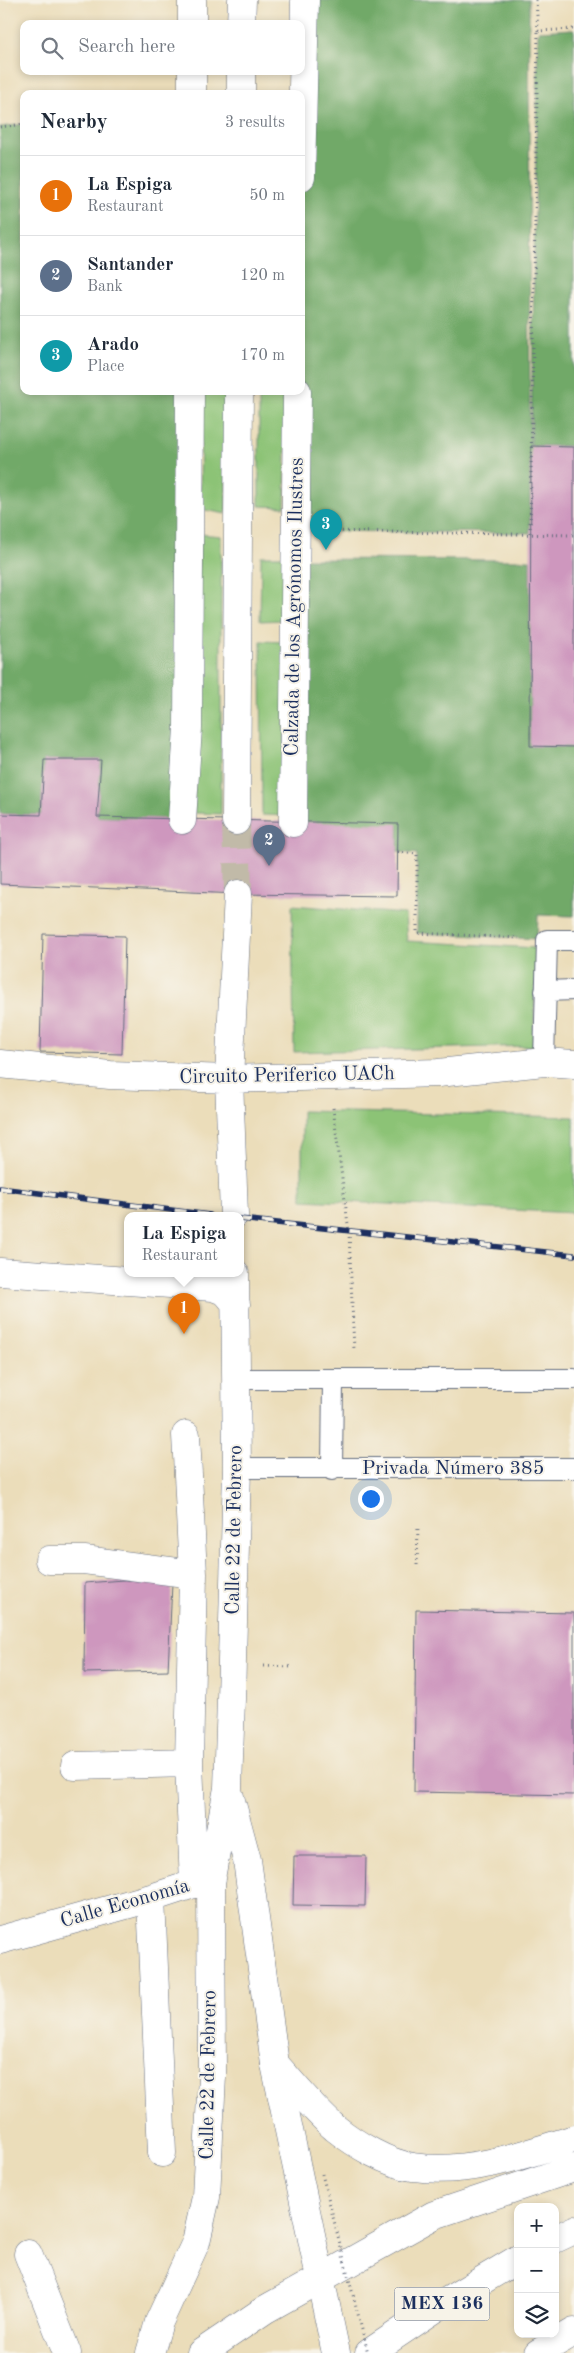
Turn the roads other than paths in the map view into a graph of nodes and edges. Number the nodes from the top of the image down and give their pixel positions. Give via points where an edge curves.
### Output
1 (192, 0) edge
2 (242, 0) edge
3 (305, 0) edge
4 (192, 20) edge
5 (242, 20) edge
6 (304, 20) edge
7 (192, 75) edge
8 (241, 75) edge
9 (303, 75) edge
10 (192, 90) edge
11 (241, 90) edge
12 (302, 90) edge
13 (190, 395) edge
14 (239, 395) edge
15 (297, 395) edge
16 (182, 820) dead end
17 (236, 820) tunnel mouth
18 (292, 823) dead end
19 (238, 894) tunnel mouth
20 (574, 940) edge
21 (574, 990) edge
22 (544, 991) junction
23 (544, 1062) junction
24 (0, 1064) edge
25 (574, 1064) edge
26 (229, 1079) junction
27 (234, 1212) edge
28 (0, 1272) edge
29 (235, 1277) edge
30 (236, 1304) junction
31 (236, 1379) junction
32 (342, 1379) junction
33 (574, 1379) edge
34 (186, 1435) dead end
35 (237, 1468) junction
36 (574, 1468) edge
37 (332, 1470) junction
38 (49, 1560) dead end
39 (193, 1574) junction
40 (189, 1763) junction
41 (75, 1766) dead end
42 (228, 1788) junction
43 (247, 1860) junction
44 (203, 1881) junction
45 (150, 1898) junction
46 (0, 1940) edge
47 (275, 2064) junction
48 (574, 2139) edge
49 (162, 2152) dead end
50 (574, 2168) edge
51 (574, 2230) edge
52 (559, 2238) edge
53 (28, 2254) dead end
54 (514, 2262) edge
55 (320, 2279) junction
56 (574, 2332) edge
57 (67, 2353) edge
58 (150, 2353) edge
59 (201, 2353) edge
60 (336, 2353) edge
61 (368, 2353) edge
62 (538, 2353) edge

1 - 4 main road
2 - 5 main road
3 - 6 main road
7 - 10 main road
8 - 11 main road
9 - 12 main road
13 - 16 main road via 188,728
14 - 17 main road
15 - 18 main road, Calzada de los Agrónomos Ilustres
19 - 26 main road
20 - 22 lane via 547,940
21 - 22 lane
22 - 23 lane
23 - 25 main road, Circuito Periferico UACh
23 - 26 main road, Circuito Periferico UACh via 438,1073
24 - 26 main road, Circuito Periferico UACh via 110,1075
26 - 27 main road
28 - 30 main road via 213,1287 226,1292
29 - 30 main road, Calle 22 de Febrero
30 - 31 main road, Calle 22 de Febrero
31 - 32 lane
31 - 35 main road, Calle 22 de Febrero
32 - 33 lane
32 - 37 lane, Privada Número 385
34 - 39 main road
35 - 37 lane, Privada Número 385
35 - 42 main road, Calle 22 de Febrero
36 - 37 lane, Privada Número 385
38 - 39 main road via 84,1560
39 - 40 main road
40 - 41 main road
40 - 44 main road
42 - 43 main road, Calle 22 de Febrero
42 - 44 main road, Calle 22 de Febrero
43 - 44 main road, Calle Economía
43 - 47 main road, Calle 22 de Febrero
44 - 45 main road, Calle Economía
44 - 58 main road, Calle 22 de Febrero via 212,2076 206,2197 196,2242 159,2322
45 - 46 main road, Calle Economía
45 - 49 main road
47 - 48 main road via 335,2128 373,2153 412,2167 457,2168 506,2160
47 - 55 main road, Calle 22 de Febrero
50 - 55 main road via 434,2215
51 - 52 main road
53 - 57 main road
54 - 61 main road, MEX 136
55 - 59 main road via 266,2309
55 - 60 main road, Calle 22 de Febrero
56 - 62 main road

